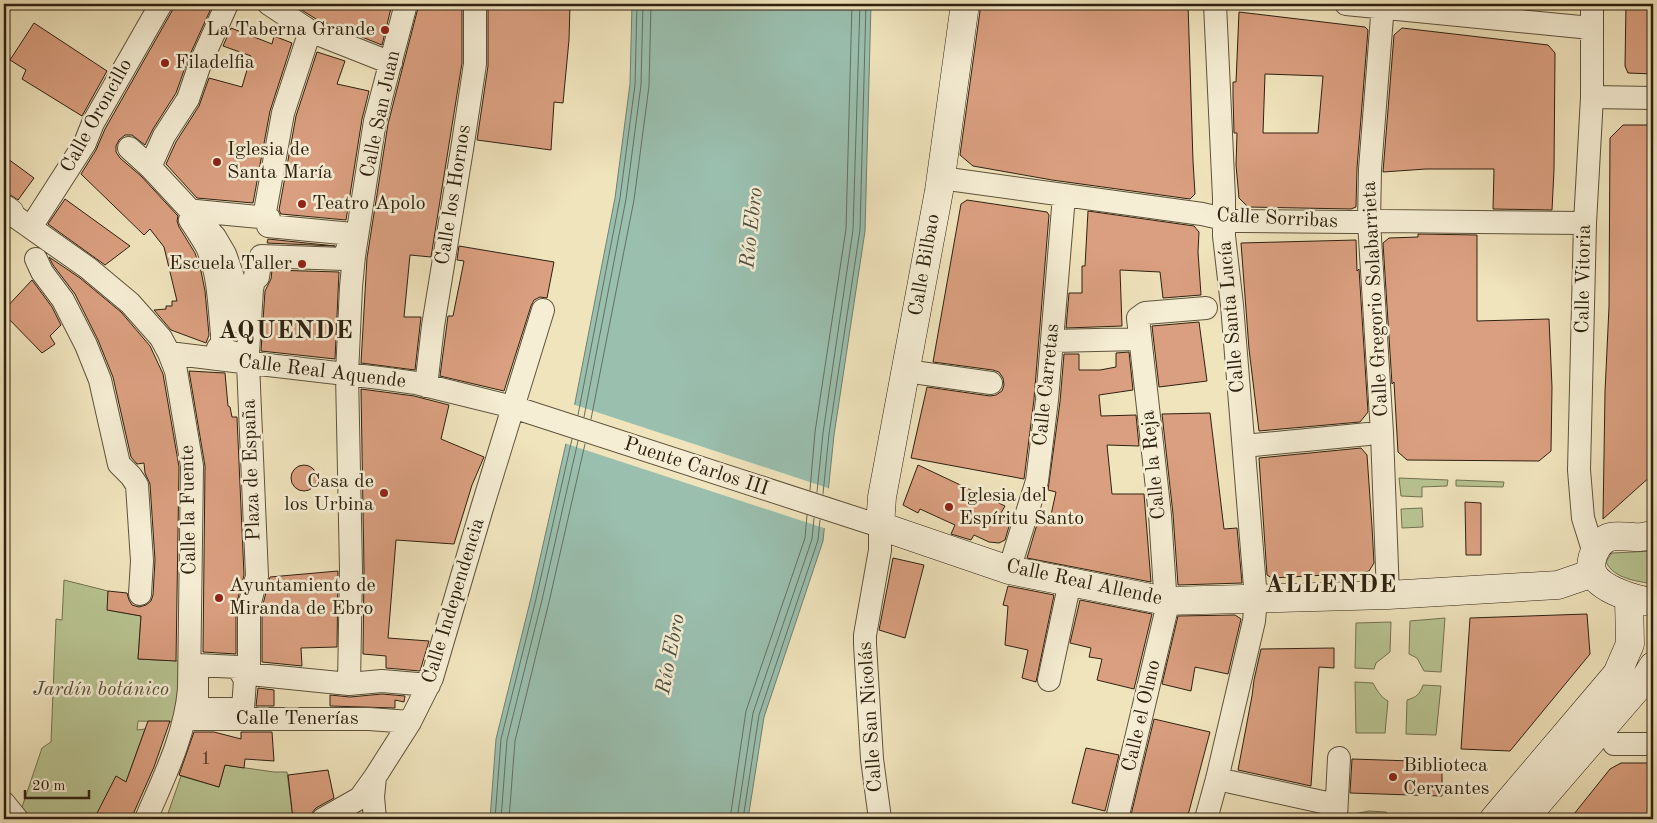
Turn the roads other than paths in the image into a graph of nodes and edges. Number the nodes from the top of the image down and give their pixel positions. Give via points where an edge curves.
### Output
1 (161, 4) edge
2 (227, 4) edge
3 (269, 4) edge
4 (406, 4) edge
5 (475, 4) edge
6 (964, 4) edge
7 (1215, 4) edge
8 (1346, 4) edge
9 (1592, 4) edge
10 (1383, 5) edge
11 (294, 11) edge
12 (1591, 28) junction
13 (310, 31) junction
14 (391, 63) junction
15 (1592, 97) junction
16 (1653, 98) edge
17 (129, 148) dead end
18 (150, 167) junction
19 (940, 178) junction
20 (1064, 196) junction
21 (194, 215) junction
22 (15, 216) edge
23 (264, 218) junction
24 (1224, 219) junction
25 (1369, 222) junction
26 (1585, 223) junction
27 (36, 259) dead end
28 (1206, 308) dead end
29 (543, 310) dead end
30 (1140, 339) junction
31 (1052, 341) junction
32 (169, 353) junction
33 (239, 359) junction
34 (906, 371) junction
35 (347, 374) junction
36 (991, 383) dead end
37 (426, 386) junction
38 (513, 407) junction
39 (1368, 434) dead end
40 (1254, 445) dead end
41 (880, 526) junction
42 (1653, 536) edge
43 (1593, 563) junction
44 (1010, 570) junction
45 (1068, 591) dead end
46 (140, 594) dead end
47 (1388, 595) junction
48 (1256, 599) junction
49 (1641, 600) edge
50 (1165, 602) joint
51 (1653, 666) edge
52 (245, 673) junction
53 (1049, 680) dead end
54 (349, 684) junction
55 (429, 685) junction
56 (190, 711) junction
57 (410, 722) junction
58 (1614, 744) dead end
59 (1653, 744) edge
60 (1339, 758) dead end
61 (375, 777) junction
62 (1231, 782) dead end
63 (4, 802) edge
64 (1541, 809) edge
65 (1336, 812) edge
66 (17, 819) edge
67 (146, 819) edge
68 (324, 819) edge
69 (375, 819) edge
70 (880, 819) edge
71 (1117, 819) edge
72 (1206, 819) edge
73 (1494, 819) edge
74 (1524, 819) edge

1 - 22 street, Calle Oroncillo via 93,123 85,143
2 - 18 street via 188,99 164,136
3 - 11 street
4 - 14 street, Calle San Juan
5 - 37 street, Calle los Hornos via 475,64
6 - 19 main road, Calle Bilbao
7 - 24 street, Calle Santa Lucía
8 - 10 street
9 - 12 street, Calle Vitoria
10 - 12 street
10 - 25 street, Calle Gregorio Solabarrieta
11 - 13 street
12 - 15 street, Calle Vitoria
13 - 14 street
13 - 23 street via 283,113
14 - 35 street, Calle San Juan via 375,121 354,256
15 - 16 street
15 - 26 street, Calle Vitoria
17 - 18 street
18 - 21 street
19 - 20 street, Calle Sorribas
19 - 34 main road, Calle Bilbao
20 - 24 street, Calle Sorribas
20 - 31 street, Calle Carretas
21 - 23 street via 196,211
21 - 33 street via 190,220 208,250 216,277 222,343 218,348
22 - 32 street via 88,268 130,303 161,338
23 - 33 street via 269,218 268,226 352,234 344,259 261,256 258,277 255,276 252,288 248,353
24 - 25 street, Calle Sorribas
24 - 48 street, Calle Santa Lucía
25 - 26 street, Calle Sorribas
25 - 47 street, Calle Gregorio Solabarrieta
26 - 43 street, Calle Vitoria via 1579,470 1583,518
27 - 46 street via 86,344 100,380 119,464 137,485 142,561
28 - 30 street, Calle la Reja via 1144,313 1138,318
29 - 38 street, Calle Independencia
30 - 31 street
30 - 50 street, Calle la Reja via 1160,515
31 - 44 street, Calle Carretas via 1036,481
32 - 33 street, Calle Real Aquende
32 - 56 street, Calle la Fuente via 176,371 192,466
33 - 35 street, Calle Real Aquende
33 - 52 street, Plaza de España via 256,576 249,606
34 - 36 street
34 - 41 main road, Calle Bilbao via 882,497
35 - 37 street, Calle Real Aquende
35 - 54 street
37 - 38 street, Calle Real Aquende
38 - 41 street, Puente Carlos III
38 - 55 street, Calle Independencia
39 - 40 street
41 - 44 main road, Calle Real Allende
41 - 70 street, Calle San Nicolás via 880,550 865,635 872,759
42 - 43 main road via 1610,537 1602,541
43 - 47 main road, Calle Real Allende via 1558,585
43 - 49 main road via 1604,584 1618,593
44 - 48 main road, Calle Real Allende via 1166,601
45 - 53 street, Calle Real Allende
47 - 48 main road, Calle Real Allende
48 - 72 street, Calle Santa Lucía via 1254,621
49 - 73 main road via 1630,644 1617,674
50 - 71 street, Calle el Olmo
51 - 64 main road
52 - 54 street
52 - 56 street, Plaza de España via 243,709
52 - 56 street via 238,667 197,665
54 - 55 street via 382,681
55 - 57 street, Calle Independencia
56 - 57 street, Calle Tenerías
56 - 67 street
57 - 61 street, Calle Independencia
58 - 59 street
60 - 65 street
61 - 68 street, Calle Independencia via 360,798
61 - 69 street
62 - 65 street
63 - 66 street
64 - 74 main road

